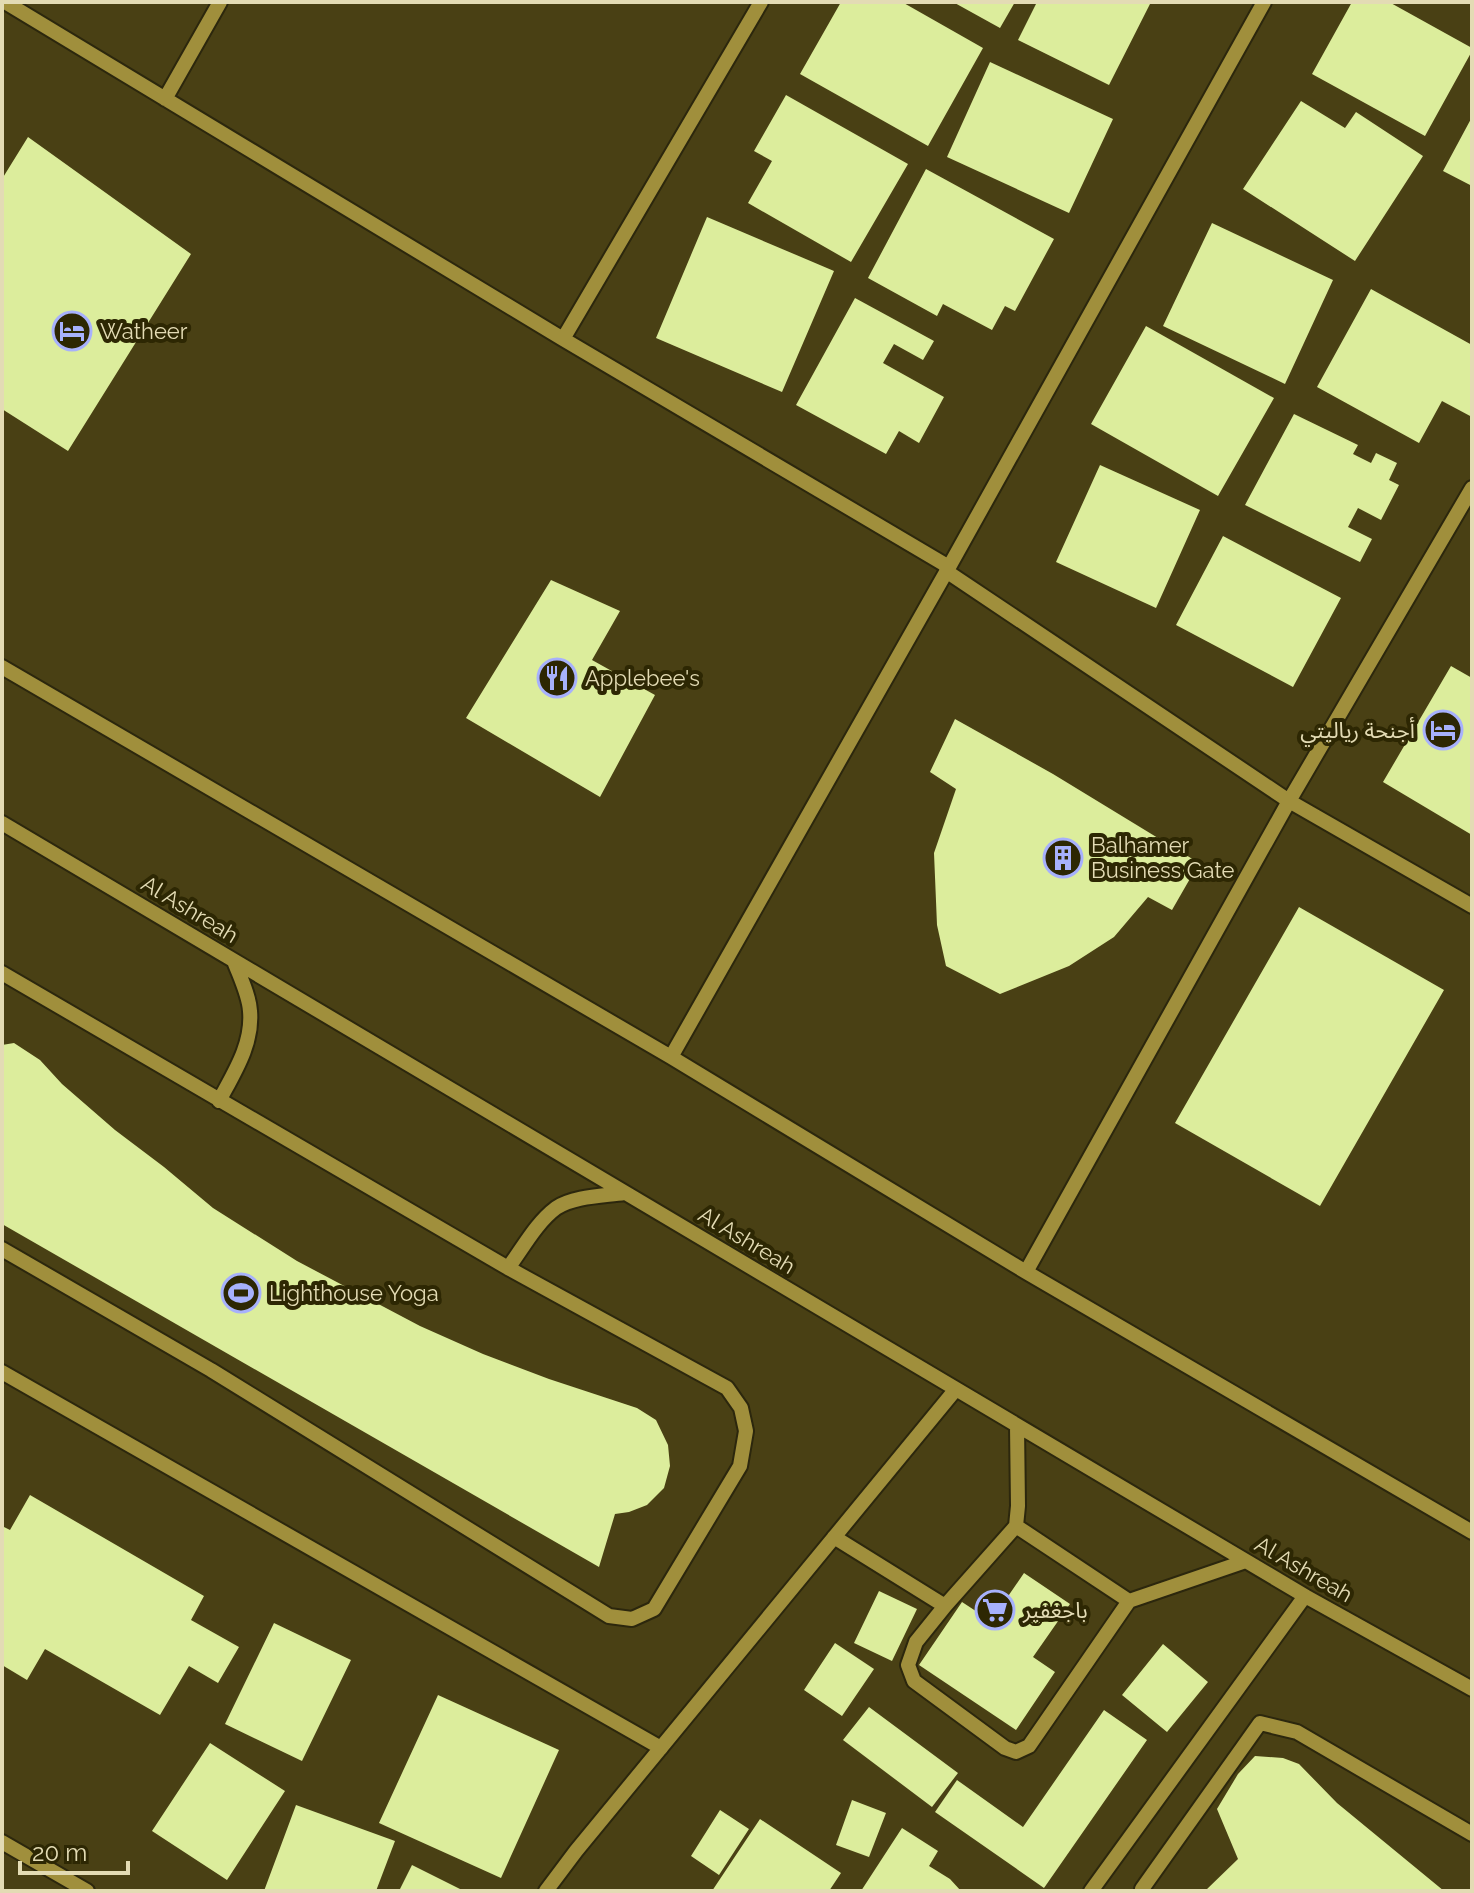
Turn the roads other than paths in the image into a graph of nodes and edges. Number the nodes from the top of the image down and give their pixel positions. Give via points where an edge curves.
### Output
1 (5, 2) edge
2 (220, 2) edge
3 (761, 2) edge
4 (1264, 2) edge
5 (165, 99) junction
6 (563, 339) junction
7 (1472, 488) edge
8 (947, 569) junction
9 (2, 667) edge
10 (1289, 801) junction
11 (2, 823) edge
12 (1472, 906) edge
13 (234, 961) junction
14 (2, 973) edge
15 (671, 1057) junction
16 (219, 1101) junction
17 (624, 1193) junction
18 (2, 1249) edge
19 (508, 1268) junction
20 (1026, 1272) junction
21 (2, 1372) edge
22 (956, 1389) junction
23 (1017, 1426) junction
24 (1016, 1526) junction
25 (1472, 1532) edge
26 (834, 1537) junction
27 (1246, 1561) junction
28 (1305, 1596) junction
29 (1129, 1601) junction
30 (945, 1606) junction
31 (1472, 1689) edge
32 (661, 1748) junction
33 (1472, 1834) edge
34 (3, 1845) edge
35 (87, 1891) edge
36 (546, 1891) edge
37 (1091, 1891) edge
38 (1143, 1891) edge

1 - 5 street
2 - 5 street
3 - 6 street
4 - 8 street
5 - 6 street
6 - 8 street
7 - 10 street
8 - 10 street
8 - 15 street
9 - 15 street
10 - 12 street
10 - 20 street
11 - 13 street, Al Ashreah
13 - 16 street via 250,1009 249,1030 243,1057
13 - 17 street, Al Ashreah
14 - 16 street
15 - 20 street
16 - 19 street
17 - 19 street via 558,1207
17 - 22 street, Al Ashreah
18 - 19 street via 211,1370 609,1616 632,1619 654,1609 740,1466 746,1431 741,1408 727,1388
20 - 25 street
21 - 32 street
22 - 23 street, Al Ashreah
22 - 26 street
23 - 24 street
23 - 27 street, Al Ashreah
24 - 29 street
24 - 30 street
26 - 30 street
26 - 32 street
27 - 28 street, Al Ashreah
27 - 29 street
28 - 31 street, Al Ashreah
28 - 37 street
29 - 30 street via 1029,1746 1016,1752 914,1681 908,1665 916,1642
32 - 36 street
33 - 38 street via 1297,1732 1260,1723
34 - 35 street

